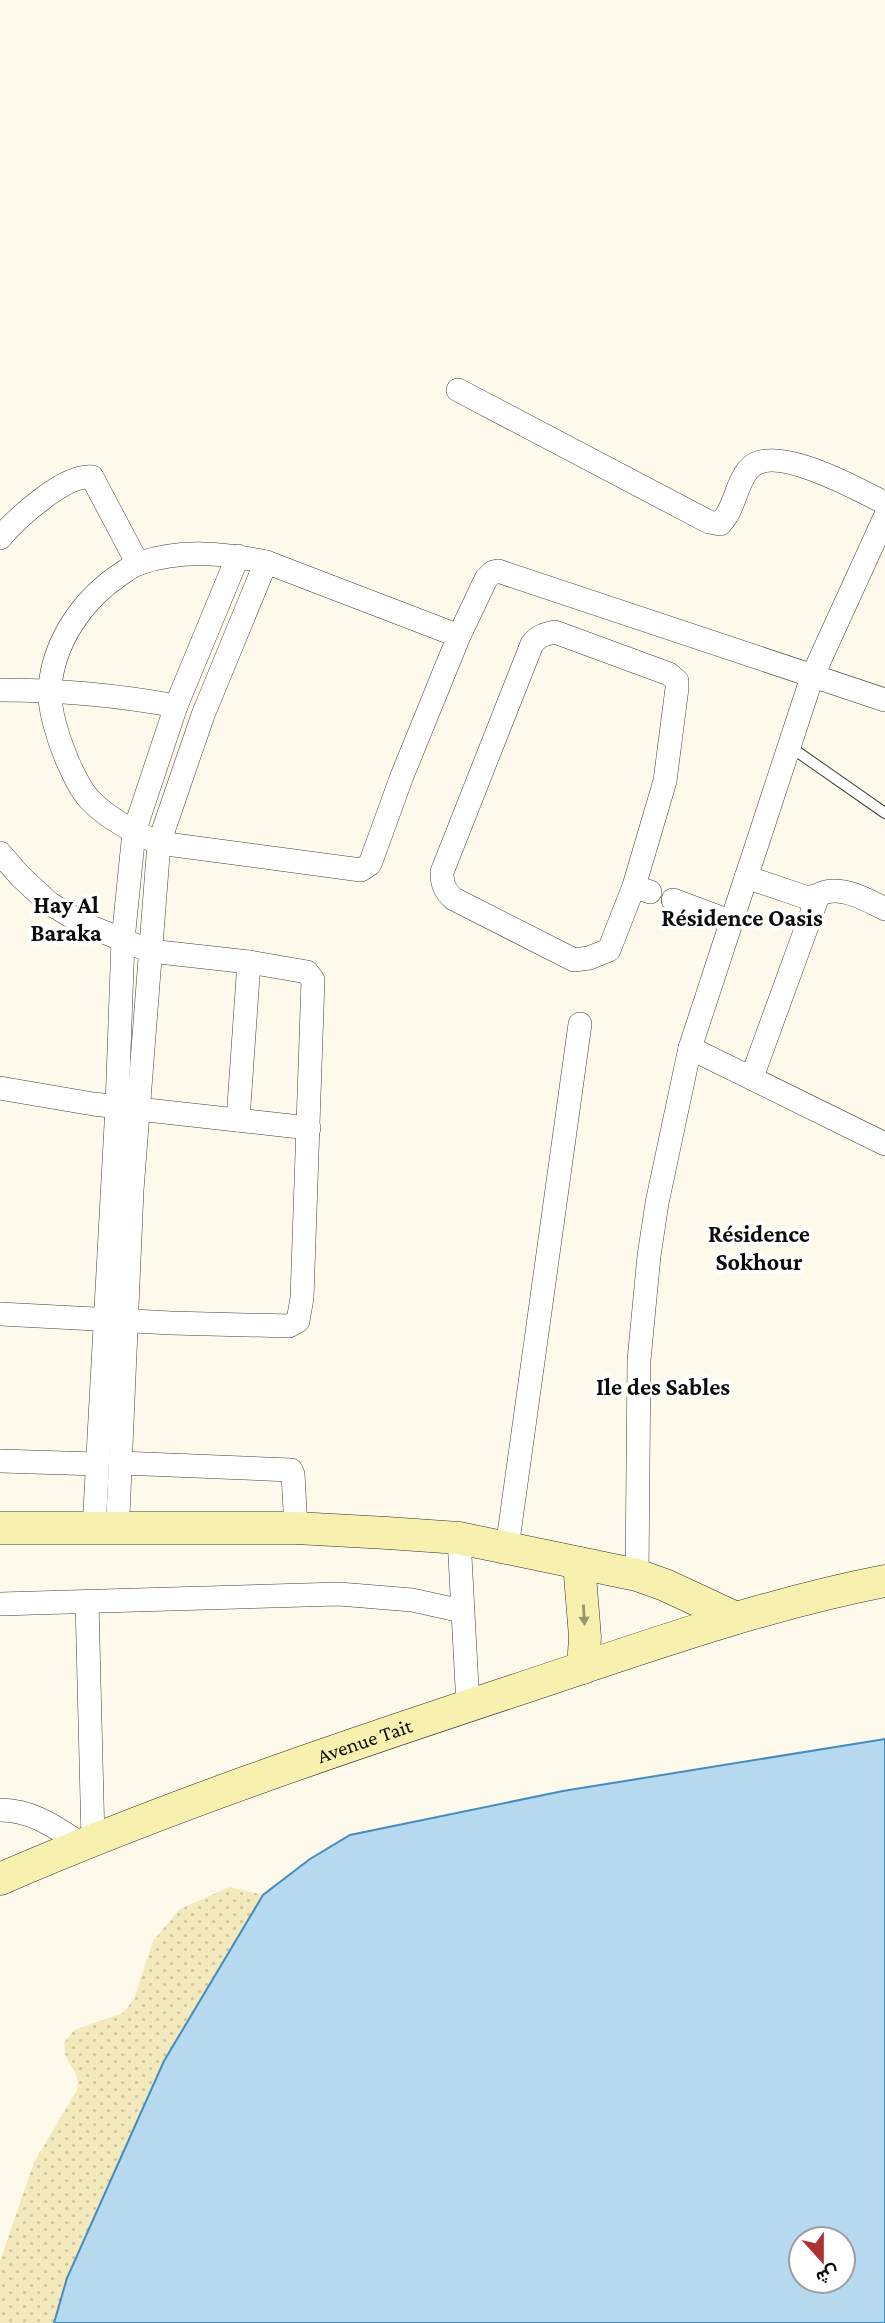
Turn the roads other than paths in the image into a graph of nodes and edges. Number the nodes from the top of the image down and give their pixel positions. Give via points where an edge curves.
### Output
1 (458, 390) dead end
2 (885, 503) edge
3 (885, 517) edge
4 (0, 538) edge
5 (238, 556) junction
6 (266, 562) junction
7 (138, 564) junction
8 (459, 636) junction
9 (812, 677) junction
10 (0, 690) edge
11 (49, 690) junction
12 (885, 700) edge
13 (176, 706) junction
14 (789, 746) junction
15 (885, 813) edge
16 (134, 832) junction
17 (159, 843) junction
18 (0, 853) edge
19 (746, 877) junction
20 (642, 889) joint
21 (818, 896) junction
22 (673, 900) dead end
23 (885, 909) edge
24 (732, 922) junction
25 (123, 940) junction
26 (150, 951) junction
27 (249, 962) junction
28 (579, 1024) dead end
29 (691, 1048) junction
30 (752, 1077) junction
31 (0, 1088) edge
32 (127, 1107) junction
33 (238, 1120) junction
34 (309, 1128) junction
35 (885, 1144) edge
36 (0, 1314) edge
37 (115, 1319) junction
38 (0, 1461) edge
39 (121, 1463) junction
40 (97, 1464) junction
41 (0, 1528) edge
42 (296, 1528) junction
43 (107, 1529) junction
44 (460, 1538) junction
45 (507, 1548) junction
46 (579, 1563) junction
47 (638, 1575) junction
48 (885, 1581) edge
49 (87, 1602) junction
50 (0, 1604) edge
51 (462, 1611) junction
52 (736, 1618) junction
53 (583, 1668) junction
54 (468, 1706) junction
55 (0, 1810) edge
56 (87, 1841) junction
57 (0, 1880) edge

1 - 2 street via 709,522 720,524 727,517 748,470 759,462 774,460 814,469
3 - 9 street
4 - 7 street via 38,501 82,477 92,477
5 - 6 street
5 - 7 street via 204,552
5 - 13 street
6 - 8 street
6 - 17 street via 203,715
7 - 11 street via 86,602 54,661
8 - 9 street via 486,579 498,571
8 - 17 street via 366,868
9 - 12 street
9 - 14 street
10 - 11 street
11 - 13 street
11 - 16 street via 55,725 74,776 89,800
13 - 16 street
14 - 15 lane
14 - 19 street
16 - 17 street
16 - 25 street
17 - 26 street
18 - 25 street via 50,904
19 - 21 street via 805,897
19 - 24 street
20 - 20 street via 609,950 574,960 454,900 442,883 442,872 537,637 555,632 669,674 677,681 664,781
21 - 23 street via 849,894
21 - 30 street
22 - 24 street
24 - 29 street
25 - 26 street
25 - 32 street
26 - 27 street
26 - 32 street
27 - 33 street
27 - 34 street via 307,972 312,977
28 - 45 street
29 - 30 street
29 - 47 street via 657,1203 648,1269 639,1360
30 - 35 street
31 - 32 street
32 - 33 street
32 - 37 street
33 - 34 street
34 - 37 street via 302,1298 296,1324
36 - 37 street
37 - 39 street
37 - 40 street
38 - 40 street
39 - 42 street via 290,1470
39 - 43 street via 118,1516
40 - 43 street
41 - 43 street
42 - 43 street
42 - 44 street
44 - 45 street
44 - 51 street
45 - 46 street
46 - 47 street
46 -> 53 street
47 - 52 street
48 - 52 street, Avenue Tait
49 - 50 street
49 - 51 street via 339,1594 412,1600
49 - 56 street
51 - 54 street
52 - 53 street, Avenue Tait
53 - 54 street, Avenue Tait
54 - 56 street, Avenue Tait
55 - 56 street via 17,1810
56 - 57 street, Avenue Tait

